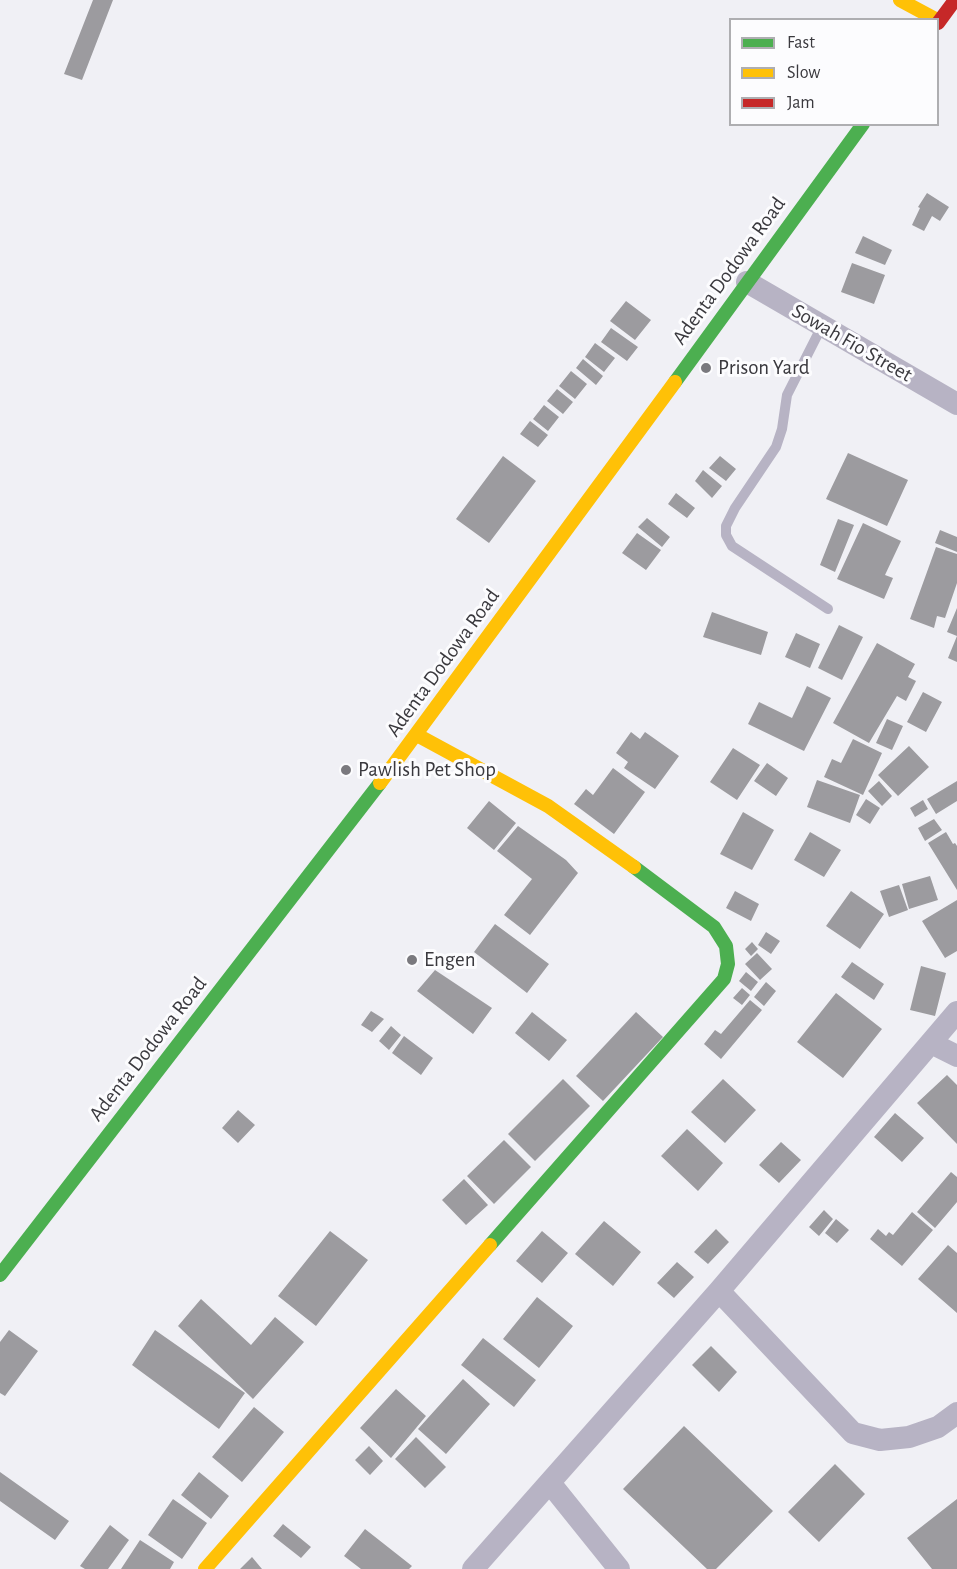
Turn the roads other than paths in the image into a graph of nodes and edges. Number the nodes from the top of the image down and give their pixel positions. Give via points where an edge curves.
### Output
1 (900, 0) edge
2 (955, 0) edge
3 (931, 18) edge
4 (939, 21) edge
5 (862, 126) edge
6 (747, 282) junction
7 (822, 326) junction
8 (957, 404) edge
9 (828, 609) dead end
10 (417, 735) junction
11 (957, 1012) edge
12 (931, 1043) junction
13 (957, 1056) edge
14 (0, 1275) edge
15 (719, 1291) junction
16 (957, 1413) edge
17 (550, 1483) junction
18 (205, 1569) edge
19 (473, 1569) edge
20 (619, 1569) edge

1 - 3 main road
2 - 4 main road
5 - 6 main road, Adenta Dodowa Road
6 - 7 street, Sowah Fio Street
6 - 10 main road, Adenta Dodowa Road
7 - 8 street, Sowah Fio Street
7 - 9 lane via 787,395 776,447 735,508 726,535 732,546
10 - 14 main road, Adenta Dodowa Road
10 - 18 main road via 548,806 594,837 714,927 726,946 728,964 724,979
11 - 12 street
12 - 13 street
12 - 15 street
15 - 16 street via 853,1433 879,1440 909,1437 938,1427
15 - 17 street
17 - 19 street
17 - 20 street

